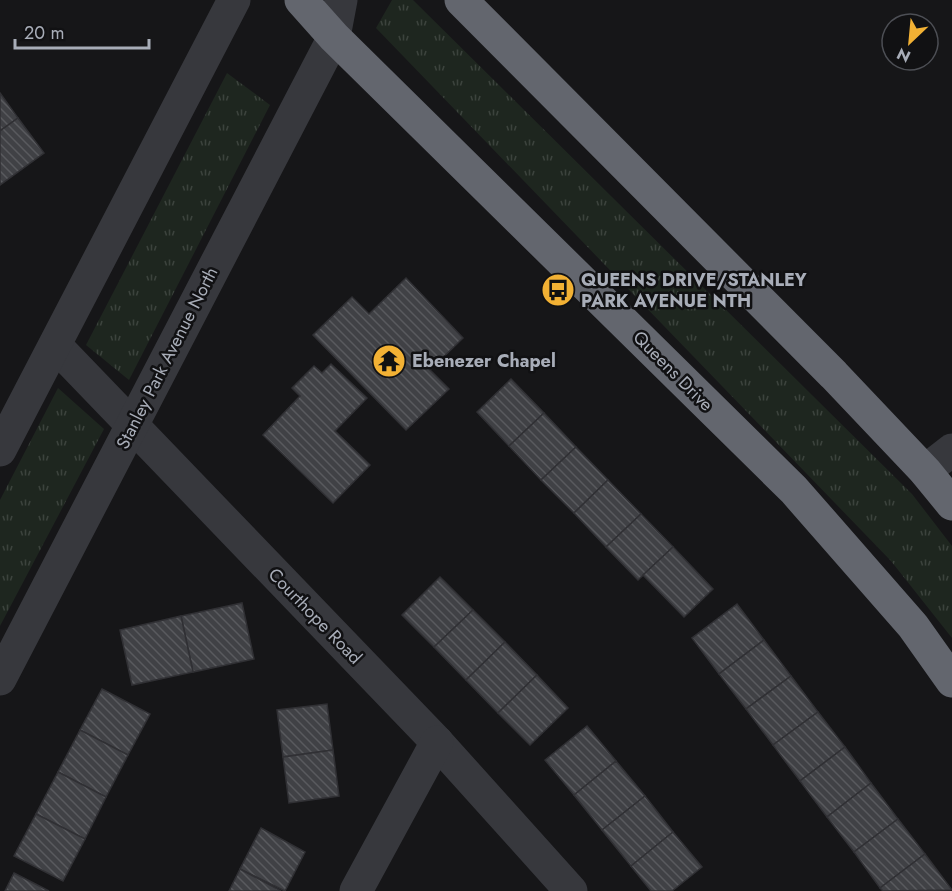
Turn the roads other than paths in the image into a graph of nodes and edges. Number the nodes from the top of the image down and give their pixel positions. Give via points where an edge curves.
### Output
1 (234, 0) edge
2 (301, 0) edge
3 (341, 0) edge
4 (461, 0) edge
5 (334, 37) junction
6 (55, 345) junction
7 (132, 426) junction
8 (0, 450) edge
9 (952, 450) edge
10 (925, 471) junction
11 (952, 504) edge
12 (0, 679) edge
13 (952, 681) edge
14 (437, 742) junction
15 (356, 891) edge
16 (571, 891) edge

1 - 6 street
2 - 5 highway, Queens Drive
3 - 5 street, Stanley Park Avenue North
4 - 10 highway
5 - 7 street, Stanley Park Avenue North
5 - 13 highway, Queens Drive via 794,490 913,626
6 - 7 street, Courthope Road
6 - 8 street
7 - 12 street, Stanley Park Avenue North
7 - 14 street, Courthope Road
9 - 10 street
10 - 11 highway
14 - 15 street
14 - 16 street, Courthope Road

